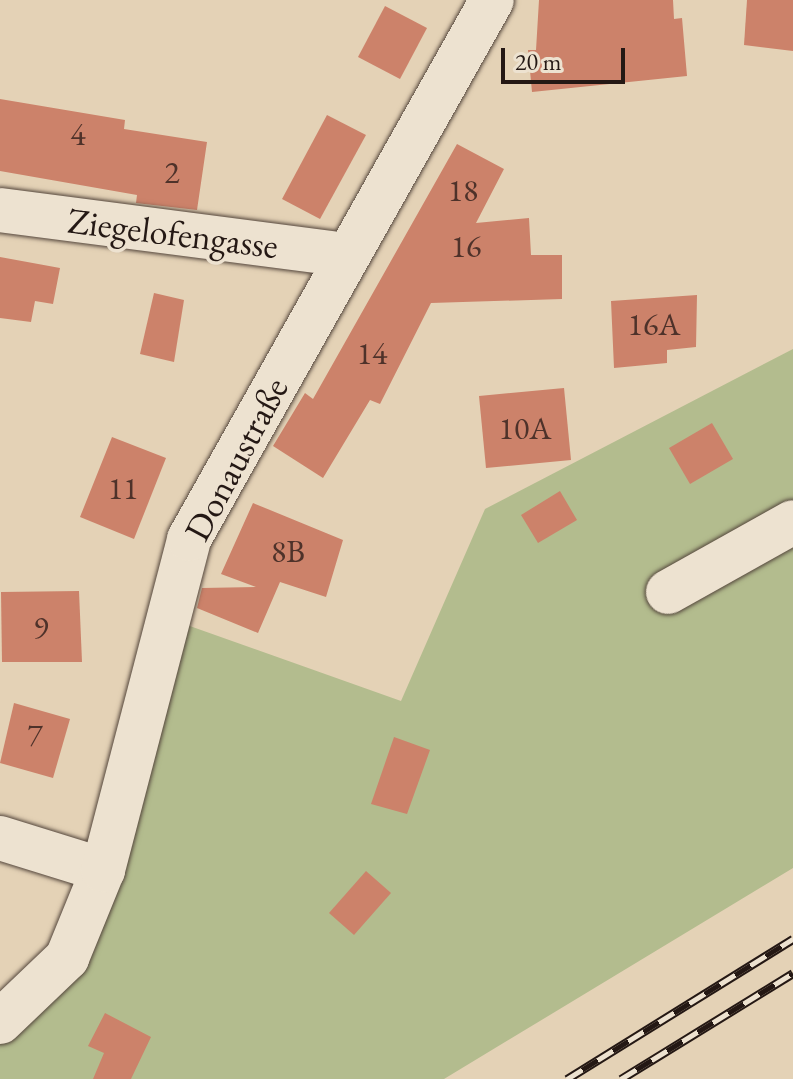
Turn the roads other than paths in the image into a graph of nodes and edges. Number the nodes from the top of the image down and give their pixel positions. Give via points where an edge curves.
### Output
1 (492, 0) edge
2 (0, 210) edge
3 (346, 255) junction
4 (793, 522) edge
5 (668, 592) dead end
6 (0, 838) edge
7 (103, 870) junction
8 (0, 1022) edge

1 - 3 street, Donaustraße
2 - 3 street, Ziegelofengasse
3 - 7 street, Donaustraße via 189,539
4 - 5 street
6 - 7 street
7 - 8 street, Donaustraße via 67,958

